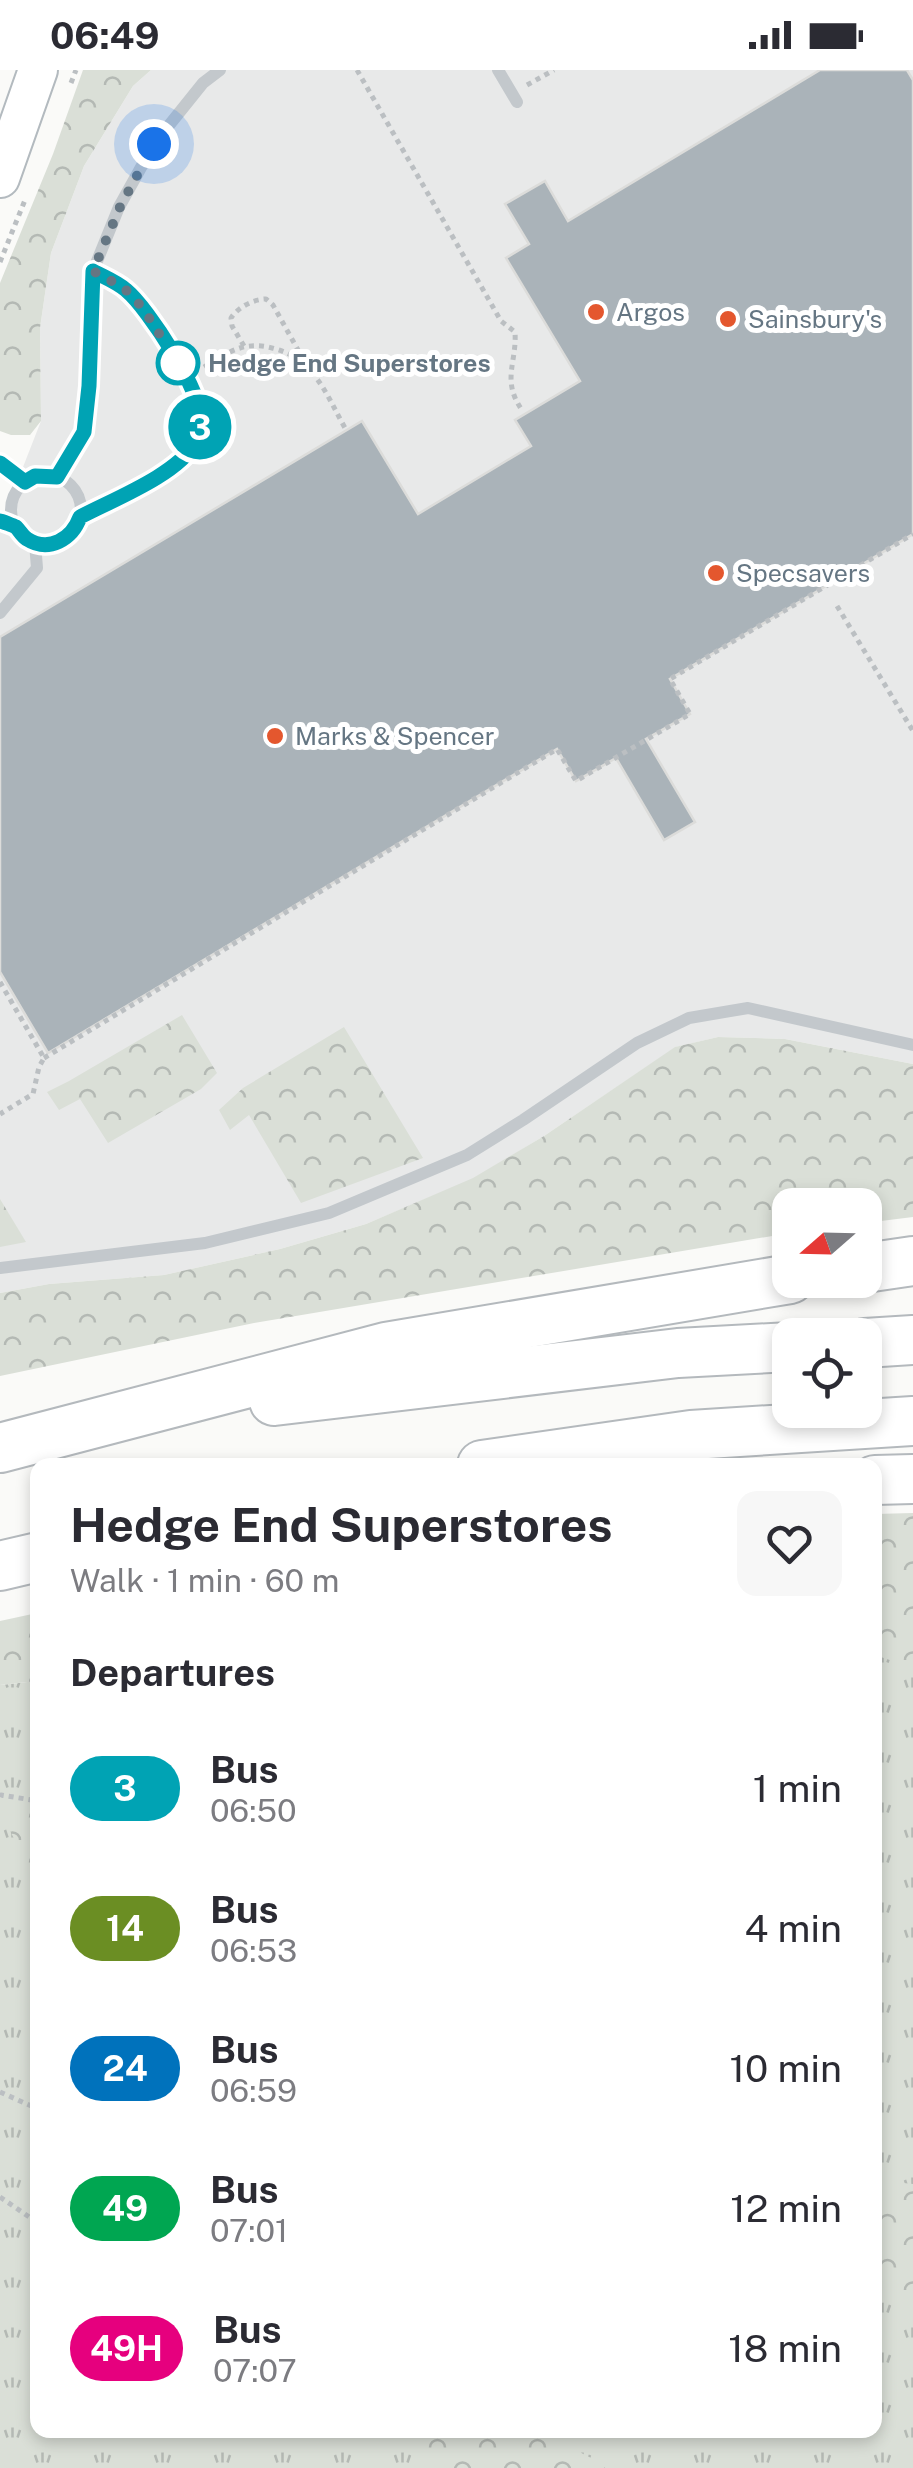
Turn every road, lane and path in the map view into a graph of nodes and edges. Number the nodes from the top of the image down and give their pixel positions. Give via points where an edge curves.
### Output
1 (38, 70) edge
2 (220, 70) edge
3 (357, 70) edge
4 (498, 70) edge
5 (554, 70) edge
6 (514, 98) joint
7 (0, 178) edge
8 (93, 271) junction
9 (244, 346) junction
10 (304, 362) junction
11 (186, 377) junction
12 (522, 410) dead end
13 (345, 428) dead end
14 (0, 463) edge
15 (57, 477) junction
16 (25, 482) junction
17 (80, 517) junction
18 (0, 521) edge
19 (15, 526) junction
20 (913, 534) edge
21 (35, 543) junction
22 (837, 606) dead end
23 (0, 613) edge
24 (913, 732) edge
25 (0, 982) edge
26 (873, 1034) junction
27 (913, 1034) edge
28 (913, 1045) edge
29 (44, 1058) junction
30 (0, 1114) edge
31 (913, 1261) edge
32 (882, 1266) edge
33 (0, 1268) edge
34 (772, 1282) edge
35 (913, 1340) edge
36 (882, 1341) edge
37 (772, 1347) edge
38 (913, 1422) edge
39 (0, 1448) edge
40 (531, 1458) edge
41 (913, 1479) edge
42 (882, 1480) edge
43 (30, 1559) edge
44 (0, 1566) edge
45 (0, 1797) edge
46 (30, 1800) edge
47 (0, 2092) edge
48 (30, 2106) edge
49 (0, 2196) edge
50 (30, 2217) edge

1 - 7 main road
2 - 8 lane via 154,144
3 - 12 path via 501,322 515,332 509,381
4 - 6 lane
5 - 6 path
8 - 11 lane via 142,307
8 - 15 lane via 84,432
9 - 10 path via 268,346
9 - 10 path via 231,318 266,299
9 - 11 path
10 - 13 path
11 - 17 lane via 201,421 196,442 162,474
14 - 16 lane
15 - 16 lane
15 - 17 lane via 78,497
16 - 19 lane via 11,507
17 - 21 lane via 58,543
18 - 19 lane
19 - 21 lane
20 - 29 path via 670,679 690,714 576,781 557,749
21 - 23 lane via 37,568
22 - 24 path
25 - 29 path
26 - 27 lane
26 - 28 lane
26 - 33 lane via 748,1008 689,1018 637,1043 467,1155 329,1213 205,1243
29 - 30 path via 33,1094
31 - 32 highway
34 - 39 highway via 386,1346
35 - 36 highway
37 - 39 highway via 678,1352 273,1402
38 - 40 highway via 691,1435
41 - 42 highway
43 - 44 highway
45 - 46 path
47 - 48 path
49 - 50 path

